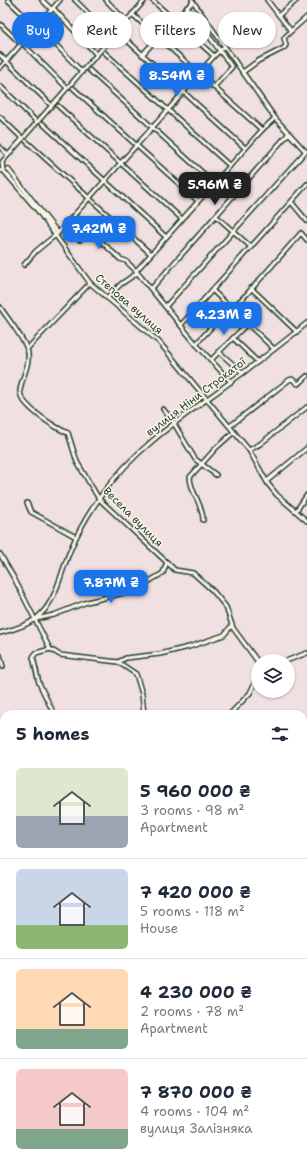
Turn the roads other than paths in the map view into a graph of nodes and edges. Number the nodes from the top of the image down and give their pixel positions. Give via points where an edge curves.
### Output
1 (8, 0) edge
2 (42, 0) edge
3 (60, 0) edge
4 (75, 0) edge
5 (106, 0) edge
6 (138, 0) edge
7 (145, 0) edge
8 (152, 0) edge
9 (267, 0) edge
10 (297, 0) edge
11 (193, 1) edge
12 (142, 4) junction
13 (187, 6) junction
14 (52, 9) junction
15 (21, 12) edge
16 (49, 12) edge
17 (87, 12) edge
18 (117, 12) edge
19 (165, 12) edge
20 (181, 12) edge
21 (132, 14) joint
22 (279, 15) junction
23 (307, 17) edge
24 (140, 22) edge
25 (0, 24) edge
26 (291, 31) junction
27 (12, 34) edge
28 (218, 36) edge
29 (132, 45) edge
30 (18, 48) edge
31 (27, 48) edge
32 (59, 48) edge
33 (103, 48) edge
34 (148, 48) edge
35 (168, 48) edge
36 (205, 48) edge
37 (222, 48) edge
38 (226, 48) edge
39 (220, 50) junction
40 (104, 52) dead end
41 (0, 54) edge
42 (97, 55) junction
43 (142, 55) junction
44 (214, 56) junction
45 (7, 61) junction
46 (0, 68) edge
47 (89, 70) dead end
48 (82, 72) junction
49 (243, 72) junction
50 (198, 74) junction
51 (0, 86) edge
52 (214, 87) junction
53 (67, 88) junction
54 (73, 88) dead end
55 (184, 92) junction
56 (52, 106) junction
57 (58, 106) dead end
58 (168, 110) junction
59 (0, 117) edge
60 (275, 118) junction
61 (37, 122) junction
62 (42, 123) dead end
63 (152, 128) junction
64 (262, 130) junction
65 (289, 133) junction
66 (24, 140) junction
67 (137, 146) junction
68 (0, 147) edge
69 (245, 148) junction
70 (306, 152) edge
71 (8, 155) junction
72 (120, 163) junction
73 (230, 166) junction
74 (8, 169) dead end
75 (1, 171) edge
76 (105, 181) junction
77 (214, 183) junction
78 (307, 185) edge
79 (89, 199) junction
80 (198, 201) junction
81 (292, 203) junction
82 (74, 216) junction
83 (216, 216) junction
84 (182, 219) junction
85 (307, 220) edge
86 (65, 226) junction
87 (233, 232) junction
88 (56, 234) junction
89 (166, 237) junction
90 (80, 240) dead end
91 (307, 240) edge
92 (251, 247) junction
93 (151, 254) junction
94 (24, 265) dead end
95 (136, 272) junction
96 (90, 282) junction
97 (251, 288) junction
98 (151, 289) junction
99 (212, 290) junction
100 (107, 298) junction
101 (166, 306) junction
102 (0, 307) edge
103 (231, 307) junction
104 (248, 323) junction
105 (307, 323) edge
106 (181, 325) junction
107 (297, 332) junction
108 (233, 338) junction
109 (196, 344) junction
110 (27, 349) junction
111 (274, 349) junction
112 (219, 352) junction
113 (211, 360) junction
114 (258, 362) junction
115 (243, 373) junction
116 (307, 376) edge
117 (231, 382) junction
118 (207, 399) junction
119 (307, 407) edge
120 (163, 409) dead end
121 (173, 423) junction
122 (230, 426) junction
123 (234, 432) junction
124 (307, 448) edge
125 (249, 450) junction
126 (201, 464) junction
127 (216, 475) dead end
128 (267, 481) junction
129 (307, 495) edge
130 (99, 499) junction
131 (27, 503) dead end
132 (296, 511) junction
133 (203, 520) dead end
134 (307, 521) edge
135 (76, 536) junction
136 (0, 554) edge
137 (167, 562) junction
138 (36, 619) junction
139 (232, 625) junction
140 (0, 633) edge
141 (50, 649) junction
142 (307, 653) edge
143 (252, 654) edge
144 (0, 655) edge
145 (295, 658) edge
146 (118, 662) junction
147 (3, 667) dead end
148 (251, 691) edge
149 (52, 710) edge
150 (144, 710) edge
151 (234, 710) edge

1 - 15 street
2 - 14 street
3 - 14 street
4 - 17 street
5 - 18 street
6 - 12 street
7 - 12 street
8 - 19 street
9 - 22 street
10 - 22 street
11 - 13 street
11 - 28 street
12 - 21 street
13 - 20 street
13 - 39 street
14 - 16 street
14 - 42 street
21 - 24 street
22 - 26 street
23 - 26 street
25 - 27 street
26 - 49 street via 284,38 285,48 258,61
29 - 43 street
30 - 45 street
31 - 53 street
32 - 48 street
33 - 42 street
34 - 43 street
35 - 50 street
36 - 44 street
37 - 39 street
38 - 49 street
39 - 44 street
39 - 52 street via 232,67
40 - 58 street
41 - 45 street
42 - 48 street
43 - 55 street
44 - 50 street
45 - 46 street
45 - 56 street
47 - 63 street
48 - 53 street
49 - 60 street
50 - 52 street
50 - 55 street
51 - 61 street
52 - 64 street
53 - 56 street
54 - 67 street
55 - 58 street
55 - 69 street
56 - 61 street
57 - 72 street
58 - 63 street
58 - 73 street
59 - 66 street
60 - 64 street
60 - 65 street
61 - 66 street
62 - 76 street
63 - 67 street
63 - 77 street
64 - 69 street
65 - 70 street
65 - 83 street
66 - 71 street
66 - 79 street
67 - 72 street
67 - 80 street
68 - 71 street
69 - 73 street
70 - 87 street
71 - 75 street via 2,162
72 - 76 street
72 - 84 street
73 - 77 street
74 - 88 street
75 - 88 street, Степова вулиця via 7,174
76 - 79 street
76 - 89 street
77 - 80 street
78 - 81 street
79 - 82 street
79 - 93 street
80 - 84 street
81 - 85 street
81 - 92 street
82 - 86 street
82 - 95 street
83 - 87 street
83 - 98 street
84 - 89 street
86 - 88 street
86 - 90 street
87 - 92 street
87 - 101 street
88 - 94 street
88 - 96 street, Степова вулиця
89 - 93 street
91 - 97 street via 301,233
92 - 99 street
93 - 95 street
95 - 98 street
95 - 100 street
96 - 100 street, Степова вулиця
96 - 110 street
97 - 103 street
97 - 107 street
98 - 101 street
99 - 103 street
99 - 106 street
100 - 118 street, Степова вулиця via 159,342
101 - 106 street
102 - 110 street
103 - 104 street
103 - 109 street
104 - 108 street
104 - 111 street
105 - 107 street, вулиця Ніни Строкатої
106 - 109 street
107 - 111 street, вулиця Ніни Строкатої
108 - 112 street
108 - 114 street
109 - 113 street
110 - 130 street, Весела вулиця via 21,396 45,421 70,436 77,462
111 - 114 street, вулиця Ніни Строкатої
112 - 113 street
112 - 115 street
113 - 117 street
114 - 115 street, вулиця Ніни Строкатої
115 - 117 street, вулиця Ніни Строкатої
116 - 122 street via 298,384 292,379 289,380
117 - 118 street, вулиця Ніни Строкатої
118 - 121 street, вулиця Ніни Строкатої
118 - 122 street, Степова вулиця
119 - 125 street
120 - 121 street
121 - 126 street via 191,453
121 - 130 street, вулиця Ніни Строкатої via 136,456
122 - 123 street, Степова вулиця
123 - 125 street, Степова вулиця
123 - 126 street
124 - 128 street
125 - 128 street, Степова вулиця
126 - 127 street
126 - 133 street via 190,480 201,507
128 - 132 street, Степова вулиця via 282,500
129 - 132 street
130 - 135 street, вулиця Ніни Строкатої
130 - 137 street, Весела вулиця
131 - 135 street via 31,512
132 - 134 street, Степова вулиця
135 - 138 street, вулиця Ніни Строкатої via 50,602
136 - 138 street
137 - 138 street via 163,573 135,588
137 - 139 street, Весела вулиця via 175,570 198,576 226,607
138 - 140 street
138 - 141 street
139 - 143 street, Весела вулиця
139 - 146 street via 224,636 189,647 126,658
141 - 146 street via 60,655
141 - 149 street via 36,653 33,657 39,683
142 - 145 street
144 - 147 street
146 - 150 street via 136,674
148 - 151 street

